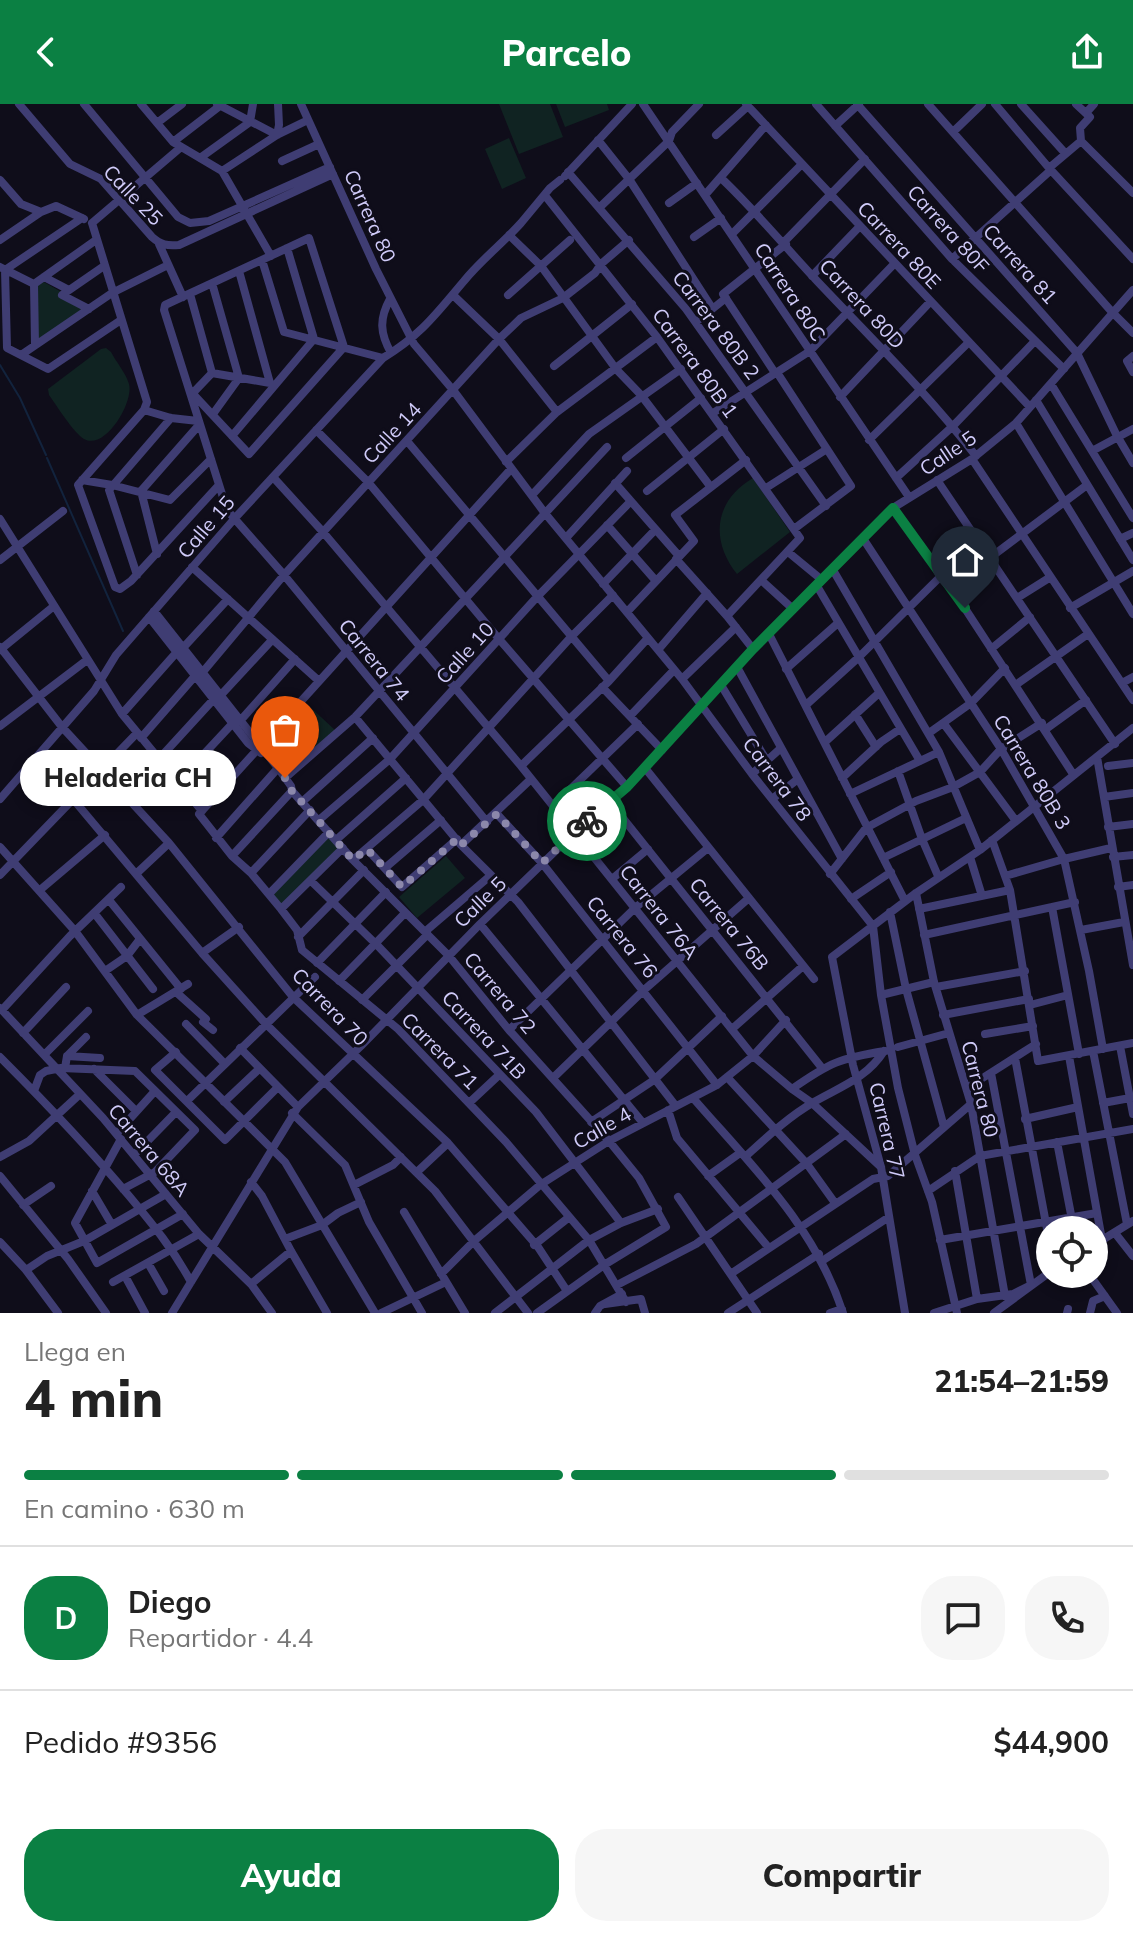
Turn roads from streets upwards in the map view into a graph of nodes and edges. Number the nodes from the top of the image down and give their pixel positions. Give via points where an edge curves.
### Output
1 (19, 104) edge
2 (84, 104) edge
3 (141, 104) edge
4 (182, 104) edge
5 (253, 104) edge
6 (278, 104) edge
7 (301, 104) edge
8 (631, 104) edge
9 (643, 104) edge
10 (699, 104) edge
11 (816, 104) edge
12 (858, 104) edge
13 (928, 104) edge
14 (982, 104) edge
15 (995, 104) edge
16 (1021, 104) edge
17 (1076, 104) edge
18 (1094, 104) edge
19 (220, 105) edge
20 (747, 105) edge
21 (1086, 113) junction
22 (308, 120) junction
23 (250, 122) junction
24 (157, 123) junction
25 (766, 125) junction
26 (835, 126) junction
27 (953, 132) junction
28 (277, 135) junction
29 (716, 135) dead end
30 (598, 140) junction
31 (669, 141) junction
32 (1081, 141) junction
33 (319, 144) junction
34 (176, 145) junction
35 (1065, 153) junction
36 (200, 158) junction
37 (865, 159) junction
38 (282, 161) dead end
39 (802, 164) junction
40 (1050, 169) junction
41 (222, 171) junction
42 (332, 171) junction
43 (568, 172) junction
44 (145, 178) junction
45 (721, 178) junction
46 (629, 179) junction
47 (0, 180) edge
48 (560, 180) junction
49 (697, 183) junction
50 (830, 193) junction
51 (1133, 193) edge
52 (705, 195) junction
53 (547, 198) junction
54 (120, 199) junction
55 (669, 203) dead end
56 (1014, 203) junction
57 (600, 207) junction
58 (246, 210) junction
59 (755, 210) junction
60 (41, 212) junction
61 (82, 218) junction
62 (721, 218) junction
63 (92, 223) junction
64 (521, 223) junction
65 (860, 226) junction
66 (732, 234) junction
67 (509, 235) junction
68 (694, 237) dead end
69 (975, 238) junction
70 (0, 240) edge
71 (96, 240) junction
72 (570, 240) dead end
73 (629, 240) junction
74 (785, 243) junction
75 (159, 244) junction
76 (287, 248) junction
77 (271, 256) junction
78 (952, 259) junction
79 (1133, 259) edge
80 (262, 260) junction
81 (895, 263) junction
82 (601, 264) junction
83 (168, 265) junction
84 (104, 266) junction
85 (541, 266) junction
86 (3, 268) edge
87 (755, 268) junction
88 (239, 271) junction
89 (812, 276) junction
90 (44, 277) junction
91 (212, 283) junction
92 (34, 284) junction
93 (1133, 290) edge
94 (66, 293) junction
95 (112, 293) junction
96 (186, 295) junction
97 (508, 295) dead end
98 (454, 296) junction
99 (724, 296) junction
100 (563, 298) junction
101 (390, 299) junction
102 (3, 301) edge
103 (930, 302) junction
104 (632, 304) junction
105 (712, 308) junction
106 (89, 309) junction
107 (1112, 312) junction
108 (848, 313) junction
109 (121, 320) junction
110 (696, 322) junction
111 (402, 325) junction
112 (426, 326) junction
113 (1133, 333) edge
114 (592, 336) junction
115 (657, 337) junction
116 (314, 339) junction
117 (499, 339) junction
118 (412, 340) junction
119 (1034, 342) junction
120 (968, 343) junction
121 (35, 345) junction
122 (344, 347) junction
123 (884, 350) junction
124 (810, 351) junction
125 (1077, 353) junction
126 (21, 355) junction
127 (387, 355) junction
128 (1133, 356) edge
129 (554, 366) dead end
130 (616, 369) junction
131 (681, 369) junction
132 (1064, 369) junction
133 (1133, 372) edge
134 (212, 373) junction
135 (776, 374) junction
136 (999, 377) junction
137 (239, 378) junction
138 (1051, 384) junction
139 (453, 390) junction
140 (921, 390) junction
141 (747, 393) junction
142 (192, 395) junction
143 (641, 395) junction
144 (840, 397) junction
145 (701, 398) junction
146 (1033, 404) junction
147 (144, 410) junction
148 (557, 412) junction
149 (713, 413) junction
150 (213, 414) junction
151 (171, 418) junction
152 (198, 423) junction
153 (1016, 423) junction
154 (953, 426) junction
155 (665, 429) junction
156 (724, 429) junction
157 (1133, 429) edge
158 (316, 430) junction
159 (232, 436) junction
160 (1118, 438) junction
161 (869, 440) junction
162 (407, 441) junction
163 (607, 447) dead end
164 (827, 449) junction
165 (1092, 451) junction
166 (626, 458) dead end
167 (687, 458) junction
168 (974, 458) junction
169 (211, 459) junction
170 (746, 460) junction
171 (1133, 463) edge
172 (509, 465) junction
173 (799, 467) junction
174 (627, 471) dead end
175 (273, 477) junction
176 (896, 478) junction
177 (82, 480) junction
178 (937, 480) junction
179 (368, 482) junction
180 (615, 483) junction
181 (112, 485) junction
182 (219, 485) junction
183 (1087, 485) junction
184 (710, 486) junction
185 (766, 488) junction
186 (141, 491) junction
187 (647, 491) dead end
188 (532, 495) junction
189 (909, 497) junction
190 (630, 502) junction
191 (1065, 502) junction
192 (826, 506) junction
193 (893, 508) junction
194 (63, 511) dead end
195 (544, 512) junction
196 (469, 515) junction
197 (235, 518) junction
198 (1133, 518) edge
199 (0, 519) edge
200 (607, 525) junction
201 (794, 529) junction
202 (655, 530) junction
203 (323, 532) junction
204 (1133, 533) edge
205 (1021, 534) junction
206 (566, 538) junction
207 (1120, 539) junction
208 (864, 540) junction
209 (17, 547) junction
210 (788, 552) junction
211 (157, 554) junction
212 (579, 554) junction
213 (632, 555) junction
214 (503, 557) junction
215 (431, 558) junction
216 (678, 558) junction
217 (989, 559) junction
218 (0, 560) edge
219 (1133, 560) edge
220 (192, 567) junction
221 (833, 570) junction
222 (1133, 571) edge
223 (137, 575) junction
224 (284, 575) junction
225 (942, 575) junction
226 (1049, 578) junction
227 (761, 580) junction
228 (656, 581) junction
229 (1114, 581) junction
230 (819, 583) junction
231 (603, 584) junction
232 (951, 587) junction
233 (707, 593) junction
234 (613, 595) junction
235 (466, 598) junction
236 (536, 598) junction
237 (1017, 598) junction
238 (228, 599) junction
239 (54, 606) junction
240 (385, 606) junction
241 (907, 608) junction
242 (1070, 608) junction
243 (793, 609) junction
244 (627, 612) junction
245 (151, 614) junction
246 (1133, 614) edge
247 (727, 616) junction
248 (1030, 617) junction
249 (249, 618) junction
250 (838, 623) junction
251 (736, 627) junction
252 (769, 634) junction
253 (1088, 634) junction
254 (571, 637) junction
255 (648, 638) junction
256 (499, 639) junction
257 (272, 640) junction
258 (876, 641) junction
259 (420, 646) junction
260 (1, 649) edge
261 (753, 649) junction
262 (991, 649) junction
263 (345, 650) junction
264 (658, 650) junction
265 (179, 651) junction
266 (1057, 656) junction
267 (859, 657) junction
268 (295, 659) junction
269 (87, 660) junction
270 (737, 667) junction
271 (1005, 668) junction
272 (786, 669) junction
273 (674, 670) junction
274 (198, 675) junction
275 (1133, 677) edge
276 (534, 679) junction
277 (682, 679) junction
278 (100, 680) junction
279 (319, 681) junction
280 (1122, 683) junction
281 (605, 684) junction
282 (1017, 684) junction
283 (721, 685) junction
284 (454, 688) junction
285 (379, 691) junction
286 (879, 693) junction
287 (37, 698) junction
288 (217, 698) junction
289 (1086, 700) junction
290 (1133, 700) edge
291 (971, 703) junction
292 (701, 705) junction
293 (806, 705) junction
294 (122, 714) junction
295 (855, 714) junction
296 (630, 716) junction
297 (355, 717) junction
298 (569, 720) junction
299 (236, 723) junction
300 (638, 724) junction
301 (944, 724) junction
302 (0, 726) edge
303 (1044, 726) junction
304 (62, 727) junction
305 (488, 728) junction
306 (1133, 728) edge
307 (900, 729) junction
308 (929, 733) junction
309 (412, 734) junction
310 (139, 736) junction
311 (373, 738) junction
312 (825, 742) junction
313 (1115, 744) junction
314 (876, 747) junction
315 (781, 748) junction
316 (1001, 749) junction
317 (662, 750) junction
318 (261, 751) junction
319 (939, 752) junction
320 (1097, 757) junction
321 (390, 759) junction
322 (158, 760) junction
323 (604, 760) junction
324 (767, 761) junction
325 (920, 761) junction
326 (1133, 763) edge
327 (521, 766) junction
328 (1108, 766) dead end
329 (278, 768) junction
330 (645, 768) junction
331 (103, 769) junction
332 (898, 771) junction
333 (980, 772) junction
334 (752, 774) junction
335 (1073, 774) junction
336 (446, 775) junction
337 (285, 778) junction
338 (406, 778) junction
339 (842, 778) junction
340 (531, 779) junction
341 (798, 779) junction
342 (177, 783) junction
343 (627, 787) junction
344 (953, 787) junction
345 (292, 791) junction
346 (1133, 793) edge
347 (850, 794) junction
348 (1104, 797) junction
349 (0, 799) edge
350 (73, 799) junction
351 (772, 799) junction
352 (423, 800) junction
353 (302, 802) junction
354 (610, 802) junction
355 (909, 805) junction
356 (553, 806) junction
357 (1035, 806) junction
358 (310, 810) junction
359 (200, 812) junction
360 (497, 814) junction
361 (966, 818) junction
362 (319, 820) junction
363 (441, 820) junction
364 (1016, 821) junction
365 (487, 822) junction
366 (1133, 824) edge
367 (1108, 827) junction
368 (866, 828) junction
369 (329, 832) junction
370 (575, 832) junction
371 (105, 835) junction
372 (216, 838) junction
373 (922, 839) junction
374 (336, 840) junction
375 (992, 840) junction
376 (459, 842) junction
377 (169, 843) junction
378 (0, 847) edge
379 (343, 848) junction
380 (708, 848) junction
381 (367, 849) junction
382 (648, 849) junction
383 (980, 850) junction
384 (1112, 853) junction
385 (1133, 855) edge
386 (232, 856) junction
387 (970, 857) junction
388 (883, 858) junction
389 (842, 859) junction
390 (1064, 859) junction
391 (353, 860) junction
392 (13, 862) junction
393 (542, 863) junction
394 (385, 868) junction
395 (364, 870) junction
396 (891, 872) junction
397 (137, 873) junction
398 (251, 873) junction
399 (830, 874) junction
400 (0, 875) edge
401 (490, 876) junction
402 (938, 876) junction
403 (1005, 876) junction
404 (612, 879) junction
405 (671, 879) junction
406 (311, 881) junction
407 (1133, 885) edge
408 (121, 887) dead end
409 (1118, 887) junction
410 (40, 890) junction
411 (1010, 890) junction
412 (386, 892) junction
413 (916, 893) junction
414 (269, 894) junction
415 (511, 895) junction
416 (982, 896) junction
417 (749, 898) junction
418 (851, 899) junction
419 (109, 900) junction
420 (905, 901) junction
421 (334, 902) junction
422 (1075, 902) junction
423 (1052, 907) junction
424 (635, 908) junction
425 (281, 909) junction
426 (919, 909) junction
427 (890, 912) junction
428 (1133, 912) edge
429 (405, 913) junction
430 (95, 914) junction
431 (1014, 915) junction
432 (1123, 918) junction
433 (355, 924) junction
434 (480, 924) junction
435 (873, 926) junction
436 (239, 927) junction
437 (712, 928) junction
438 (1081, 930) junction
439 (75, 931) junction
440 (427, 935) junction
441 (924, 935) junction
442 (298, 937) junction
443 (140, 939) junction
444 (602, 939) junction
445 (377, 945) junction
446 (1131, 945) edge
447 (202, 953) junction
448 (127, 956) junction
449 (449, 956) junction
450 (676, 961) junction
451 (317, 963) junction
452 (397, 965) junction
453 (1133, 965) edge
454 (803, 966) junction
455 (572, 970) junction
456 (105, 971) junction
457 (1025, 971) junction
458 (315, 977) dead end
459 (814, 979) dead end
460 (339, 981) junction
461 (935, 985) junction
462 (66, 987) dead end
463 (418, 987) junction
464 (182, 988) junction
465 (153, 989) dead end
466 (906, 989) junction
467 (644, 990) junction
468 (881, 995) junction
469 (1068, 995) junction
470 (293, 997) junction
471 (541, 998) junction
472 (767, 998) junction
473 (362, 1000) junction
474 (1030, 1002) junction
475 (1, 1009) edge
476 (88, 1011) dead end
477 (137, 1015) junction
478 (943, 1015) junction
479 (722, 1016) junction
480 (387, 1019) junction
481 (611, 1020) junction
482 (786, 1020) junction
483 (186, 1024) dead end
484 (266, 1024) junction
485 (1033, 1026) junction
486 (732, 1029) junction
487 (213, 1030) dead end
488 (509, 1030) junction
489 (23, 1033) junction
490 (949, 1033) junction
491 (985, 1034) dead end
492 (86, 1037) dead end
493 (921, 1041) junction
494 (1133, 1043) edge
495 (1036, 1044) junction
496 (1120, 1046) junction
497 (688, 1047) junction
498 (240, 1048) junction
499 (891, 1049) junction
500 (582, 1050) junction
501 (1098, 1050) junction
502 (176, 1052) junction
503 (353, 1054) junction
504 (1079, 1054) junction
505 (44, 1055) junction
506 (853, 1055) junction
507 (67, 1056) junction
508 (753, 1056) junction
509 (1069, 1056) junction
510 (0, 1057) edge
511 (100, 1058) dead end
512 (1015, 1058) junction
513 (225, 1064) junction
514 (60, 1068) junction
515 (822, 1068) junction
516 (93, 1069) junction
517 (259, 1069) junction
518 (991, 1073) junction
519 (499, 1075) junction
520 (727, 1077) junction
521 (553, 1078) junction
522 (859, 1078) junction
523 (654, 1080) junction
524 (324, 1082) junction
525 (205, 1083) junction
526 (717, 1085) junction
527 (278, 1087) junction
528 (967, 1088) junction
529 (792, 1089) junction
530 (34, 1091) junction
531 (155, 1091) junction
532 (80, 1094) junction
533 (693, 1098) junction
534 (1130, 1098) junction
535 (624, 1100) junction
536 (187, 1101) junction
537 (224, 1102) junction
538 (469, 1103) junction
539 (812, 1103) junction
540 (1103, 1103) junction
541 (971, 1104) junction
542 (672, 1107) junction
543 (1078, 1107) junction
544 (295, 1110) junction
545 (136, 1111) junction
546 (176, 1112) junction
547 (57, 1113) junction
548 (1133, 1114) edge
549 (1025, 1119) junction
550 (243, 1121) junction
551 (591, 1122) junction
552 (643, 1123) junction
553 (944, 1127) junction
554 (1133, 1129) edge
555 (774, 1131) junction
556 (1109, 1133) junction
557 (846, 1134) junction
558 (119, 1136) junction
559 (1083, 1138) junction
560 (609, 1141) junction
561 (1057, 1142) junction
562 (448, 1143) junction
563 (1031, 1147) junction
564 (271, 1149) junction
565 (1005, 1152) junction
566 (134, 1155) junction
567 (742, 1155) junction
568 (915, 1155) junction
569 (980, 1156) junction
570 (0, 1157) edge
571 (401, 1157) junction
572 (576, 1162) junction
573 (807, 1164) junction
574 (881, 1167) junction
575 (105, 1168) junction
576 (955, 1171) junction
577 (417, 1172) junction
578 (151, 1174) junction
579 (0, 1176) edge
580 (708, 1176) junction
581 (883, 1178) junction
582 (251, 1182) junction
583 (354, 1185) junction
584 (540, 1185) junction
585 (51, 1186) dead end
586 (772, 1187) junction
587 (123, 1189) junction
588 (92, 1191) junction
589 (928, 1191) junction
590 (166, 1194) junction
591 (678, 1197) dead end
592 (361, 1202) junction
593 (835, 1203) junction
594 (23, 1205) junction
595 (658, 1209) junction
596 (140, 1210) junction
597 (507, 1211) junction
598 (738, 1211) junction
599 (404, 1212) dead end
600 (1097, 1213) junction
601 (183, 1214) junction
602 (1045, 1216) edge
603 (1071, 1216) edge
604 (1081, 1216) edge
605 (1097, 1216) edge
606 (889, 1217) junction
607 (568, 1218) junction
608 (1130, 1222) edge
609 (621, 1223) junction
610 (112, 1225) junction
611 (322, 1225) junction
612 (1036, 1225) edge
613 (802, 1226) junction
614 (1020, 1228) junction
615 (157, 1230) junction
616 (995, 1232) junction
617 (1115, 1233) junction
618 (199, 1234) junction
619 (707, 1236) junction
620 (967, 1236) junction
621 (1108, 1237) edge
622 (285, 1239) junction
623 (589, 1240) junction
624 (940, 1240) junction
625 (84, 1241) junction
626 (474, 1241) junction
627 (0, 1242) edge
628 (534, 1245) junction
629 (212, 1248) junction
630 (769, 1248) junction
631 (173, 1249) junction
632 (60, 1250) junction
633 (291, 1251) junction
634 (1133, 1256) edge
635 (820, 1258) junction
636 (148, 1263) junction
637 (604, 1265) junction
638 (551, 1268) junction
639 (26, 1270) junction
640 (732, 1273) junction
641 (125, 1276) junction
642 (443, 1278) junction
643 (113, 1282) dead end
644 (191, 1282) junction
645 (1036, 1282) edge
646 (251, 1284) junction
647 (617, 1285) junction
648 (1031, 1285) junction
649 (1099, 1288) edge
650 (164, 1291) dead end
651 (567, 1291) junction
652 (515, 1295) junction
653 (1005, 1296) junction
654 (1105, 1296) junction
655 (413, 1298) junction
656 (624, 1298) junction
657 (749, 1299) junction
658 (977, 1299) junction
659 (612, 1307) edge
660 (956, 1309) edge
661 (500, 1311) edge
662 (842, 1311) edge
663 (270, 1312) edge
664 (58, 1313) edge
665 (106, 1313) edge
666 (145, 1313) edge
667 (172, 1313) edge
668 (327, 1313) edge
669 (375, 1313) edge
670 (381, 1313) edge
671 (422, 1313) edge
672 (465, 1313) edge
673 (528, 1313) edge
674 (537, 1313) edge
675 (595, 1313) edge
676 (645, 1313) edge
677 (728, 1313) edge
678 (757, 1313) edge
679 (830, 1313) edge
680 (905, 1313) edge
681 (934, 1313) edge
682 (994, 1313) edge
683 (1090, 1313) edge
684 (1117, 1313) edge

1 - 54 street, Calle 25 via 70,164 97,176
2 - 44 street, Calle 25
3 - 24 street
4 - 24 street
5 - 23 street
6 - 28 street
7 - 22 street, Carrera 80
8 - 30 street, Calle 15
9 - 31 street, Carrera 80C
10 - 31 street
11 - 26 street, Carrera 80F
12 - 26 street
12 - 69 street, Carrera 81
13 - 27 street
14 - 27 street
15 - 40 street
16 - 35 street
17 - 21 street
18 - 21 street
19 - 23 street
19 - 34 street
20 - 25 street, Carrera 80E
20 - 29 street
21 - 32 street via 1090,117 1080,128
22 - 28 street
22 - 33 street, Carrera 80
23 - 28 street
23 - 36 street
24 - 34 street
25 - 39 street, Carrera 80E
25 - 45 street
26 - 37 street, Carrera 80F
27 - 56 street
28 - 41 street
30 - 43 street, Calle 15
30 - 46 street
31 - 46 street
31 - 49 street, Carrera 80C
32 - 35 street
32 - 51 street
33 - 38 street
33 - 42 street, Carrera 80
34 - 36 street
34 - 44 street
35 - 40 street
36 - 41 street
37 - 50 street
37 - 78 street, Carrera 80F
39 - 50 street, Carrera 80E
39 - 59 street
40 - 56 street
40 - 79 street
41 - 58 street
42 - 58 street, Calle 25
42 - 101 street, Carrera 80
43 - 48 street, Calle 15
43 - 57 street, Carrera 80B 2
44 - 54 street
44 - 58 street, Calle 25 via 178,217 190,223
45 - 52 street
45 - 59 street, Carrera 80D
46 - 57 street
46 - 105 street
47 - 60 street via 21,204
48 - 53 street, Calle 15
48 - 64 street, Calle 15
49 - 52 street, Carrera 80C
49 - 55 street
50 - 65 street, Carrera 80E
50 - 74 street
52 - 62 street, Carrera 80C
53 - 64 street, Calle 15
53 - 82 street, Carrera 80B 1
54 - 63 street
54 - 75 street, Calle 25
56 - 69 street
56 - 107 street
57 - 73 street, Carrera 80B 2
58 - 75 street, Calle 25 via 179,245
58 - 77 street
59 - 66 street
59 - 74 street, Carrera 80D
60 - 61 street via 56,206
60 - 70 street
61 - 63 street
61 - 86 street
62 - 66 street, Carrera 80C
62 - 68 street
63 - 71 street
64 - 67 street, Calle 15
65 - 81 street, Carrera 80E
65 - 89 street
66 - 87 street, Carrera 80C
67 - 85 street
67 - 98 street, Calle 15
69 - 78 street
69 - 125 street, Carrera 81
71 - 84 street
71 - 90 street
72 - 85 street
73 - 82 street, Calle 14
73 - 110 street, Carrera 80B 2
74 - 87 street
74 - 89 street, Carrera 80D
75 - 83 street
76 - 77 street
76 - 116 street
76 - 122 street via 309,238
77 - 80 street
78 - 119 street, Carrera 80F
80 - 88 street
80 - 116 street via 284,332
81 - 103 street, Carrera 80E
81 - 108 street
82 - 100 street, Calle 14
82 - 104 street, Carrera 80B 1
83 - 95 street
83 - 96 street
84 - 94 street
84 - 95 street
85 - 97 street
85 - 100 street
86 - 92 street
86 - 102 street
87 - 99 street
87 - 124 street, Carrera 80C
88 - 91 street
88 - 137 street via 270,383
89 - 108 street, Carrera 80D
90 - 92 street
90 - 94 street
91 - 96 street
91 - 137 street
92 - 121 street
93 - 107 street, Calle 5
94 - 106 street
95 - 106 street
95 - 109 street
96 - 134 street
96 - 142 street, Carrera 74 via 164,310
98 - 112 street, Calle 15
98 - 117 street
99 - 105 street
99 - 135 street
100 - 114 street
100 - 117 street, Calle 14 via 521,318
101 - 111 street, Carrera 80
101 - 127 street via 381,324
102 - 126 street via 7,348
103 - 120 street, Carrera 80E
103 - 123 street
104 - 114 street
104 - 115 street, Carrera 80B 1
105 - 110 street
106 - 121 street
107 - 113 street
107 - 125 street, Calle 5
108 - 123 street, Carrera 80D
108 - 124 street
109 - 126 street via 48,369
109 - 147 street via 147,402
110 - 141 street, Carrera 80B 2
111 - 112 street
111 - 118 street, Carrera 80
112 - 118 street, Calle 15
114 - 129 street
114 - 130 street
115 - 130 street
115 - 131 street, Carrera 80B 1
116 - 122 street
116 - 159 street
117 - 139 street, Calle 14
117 - 148 street
118 - 127 street, Calle 15
118 - 139 street, Carrera 78
119 - 132 street, Carrera 80F
119 - 136 street
120 - 136 street, Carrera 80E
120 - 140 street
121 - 126 street
122 - 127 street
122 - 159 street via 249,454
123 - 140 street, Carrera 80D
123 - 144 street
124 - 135 street
124 - 144 street, Carrera 80C
125 - 132 street, Calle 5
125 - 160 street, Carrera 81
127 - 158 street, Calle 15
128 - 133 street via 1127,361
130 - 143 street
130 - 148 street
131 - 143 street
131 - 145 street, Carrera 80B 1
132 - 138 street, Calle 5
134 - 137 street
134 - 142 street
135 - 141 street
135 - 164 street
136 - 146 street, Carrera 80E
136 - 154 street
137 - 150 street
138 - 146 street, Calle 5
138 - 165 street
139 - 162 street, Calle 14
139 - 172 street, Carrera 78
140 - 154 street, Carrera 80D
140 - 161 street
141 - 149 street
141 - 173 street, Carrera 80B 2
142 - 150 street
142 - 152 street, Carrera 74
143 - 155 street
143 - 188 street via 589,434
144 - 161 street, Carrera 80C
145 - 149 street, Carrera 80B 1
145 - 155 street
146 - 153 street, Calle 5
146 - 183 street, Carrera 80E
147 - 151 street
147 - 177 street
148 - 172 street
149 - 156 street, Carrera 80B 1
150 - 159 street
151 - 152 street
151 - 181 street
152 - 169 street, Carrera 74
152 - 186 street
153 - 168 street, Calle 5
153 - 191 street
154 - 168 street, Carrera 80D
154 - 176 street
155 - 166 street
155 - 167 street
156 - 167 street
156 - 170 street, Carrera 80B 1
157 - 160 street
158 - 175 street, Calle 15
158 - 179 street
160 - 165 street
160 - 171 street, Carrera 81
161 - 176 street, Carrera 80C
162 - 179 street, Calle 14
162 - 196 street
163 - 195 street
164 - 173 street
164 - 192 street via 851,486
165 - 198 street
167 - 184 street
167 - 187 street
168 - 178 street, Calle 5
168 - 205 street, Carrera 80D
169 - 182 street, Carrera 74
169 - 186 street via 170,500
170 - 184 street
170 - 185 street, Carrera 80B 1
172 - 188 street, Carrera 78
172 - 196 street
173 - 185 street
173 - 192 street, Carrera 80B 2
174 - 180 street
175 - 197 street, Calle 15
175 - 203 street, Carrera 76A
176 - 189 street, Carrera 80C
177 - 181 street
177 - 223 street via 81,498 110,580 120,589
178 - 189 street, Calle 5
178 - 217 street
179 - 203 street, Calle 14
179 - 215 street
180 - 190 street
180 - 206 street
181 - 186 street
181 - 223 street via 109,493
182 - 197 street, Carrera 74
182 - 211 street
183 - 191 street
183 - 207 street, Carrera 80E
184 - 216 street via 675,515 695,540
185 - 201 street, Carrera 80B 1
186 - 211 street
188 - 195 street, Carrera 78
189 - 193 street, Calle 5
190 - 200 street, Calle 10
190 - 202 street
191 - 205 street
191 - 229 street
192 - 201 street
193 - 208 street, Calle 5
193 - 225 street
194 - 209 street
195 - 206 street, Carrera 78
195 - 214 street
196 - 214 street
196 - 215 street
197 - 220 street, Calle 15
197 - 224 street, Carrera 74
199 - 209 street, Carrera 71
200 - 212 street, Calle 10
200 - 213 street
201 - 210 street via 800,538
202 - 213 street
202 - 216 street
203 - 224 street, Calle 14
203 - 240 street, Carrera 76A
204 - 207 street
205 - 217 street
205 - 226 street, Carrera 80D
206 - 212 street, Carrera 78
207 - 219 street, Carrera 80E
208 - 221 street, Calle 5
208 - 241 street, Carrera 80B 3
209 - 218 street
209 - 239 street, Carrera 71
210 - 227 street
210 - 230 street
211 - 223 street
212 - 231 street, Carrera 78
212 - 236 street, Calle 10
213 - 228 street
213 - 231 street
214 - 235 street
214 - 236 street
215 - 235 street
215 - 240 street
216 - 228 street
216 - 233 street
217 - 232 street
217 - 237 street
220 - 238 street
220 - 245 street, Calle 15
221 - 230 street, Calle 5
221 - 258 street
222 - 229 street
224 - 249 street, Calle 14
224 - 263 street, Carrera 74
225 - 232 street
225 - 241 street
226 - 237 street
226 - 242 street, Carrera 80D
227 - 243 street
227 - 247 street
228 - 244 street
229 - 242 street
229 - 246 street
230 - 243 street, Calle 5
230 - 250 street
231 - 234 street, Carrera 78
232 - 262 street
233 - 247 street
233 - 264 street
234 - 244 street, Carrera 78
234 - 254 street
235 - 256 street
235 - 259 street
236 - 254 street
236 - 256 street, Calle 10
237 - 248 street
238 - 249 street
238 - 265 street
239 - 260 street
239 - 269 street, Carrera 71
240 - 259 street, Carrera 76A
240 - 263 street
241 - 258 street
241 - 291 street, Carrera 80B 3
242 - 253 street, Carrera 80D
243 - 252 street, Calle 5
244 - 255 street, Carrera 78
245 - 265 street, Carrera 72
245 - 278 street, Calle 15
247 - 251 street
248 - 262 street
248 - 266 street
249 - 257 street
249 - 274 street, Calle 14
250 - 267 street
250 - 272 street
251 - 261 street
251 - 277 street
252 - 261 street, Calle 5
252 - 272 street
253 - 266 street
253 - 280 street, Carrera 80D
254 - 276 street
254 - 281 street
255 - 264 street, Carrera 78
255 - 281 street
256 - 276 street
256 - 284 street, Calle 10
257 - 268 street
257 - 288 street
258 - 267 street
258 - 308 street
259 - 284 street, Carrera 76A
259 - 285 street
260 - 287 street, Carrera 70
261 - 270 street, Calle 5
262 - 271 street
263 - 279 street
263 - 285 street, Carrera 74
264 - 273 street, Carrera 78
265 - 274 street, Carrera 72
265 - 294 street
266 - 282 street
266 - 289 street
267 - 286 street
267 - 293 street
268 - 279 street
268 - 299 street
269 - 278 street, Carrera 71
269 - 287 street
270 - 283 street, Calle 5
270 - 315 street
271 - 282 street
271 - 291 street
272 - 293 street
273 - 277 street, Carrera 78
273 - 296 street
274 - 288 street, Carrera 72
274 - 310 street, Calle 14
275 - 280 street
276 - 298 street
276 - 305 street
277 - 292 street, Carrera 78
278 - 294 street, Carrera 71
278 - 304 street, Calle 15
279 - 318 street
280 - 290 street, Carrera 80D
281 - 296 street
281 - 298 street
282 - 303 street
283 - 292 street, Calle 5
283 - 324 street
284 - 305 street, Carrera 76A
284 - 309 street, Calle 10
285 - 297 street
285 - 309 street, Carrera 74
286 - 295 street
286 - 307 street
287 - 302 street
287 - 304 street, Carrera 70
288 - 299 street, Carrera 72
288 - 322 street
289 - 303 street
289 - 313 street
291 - 301 street
291 - 316 street, Carrera 80B 3
292 - 317 street, Calle 5
292 - 334 street, Carrera 78
293 - 312 street
294 - 310 street, Carrera 71
295 - 312 street
295 - 314 street
296 - 300 street
297 - 311 street
297 - 337 street
298 - 323 street
298 - 327 street
299 - 318 street, Carrera 72
299 - 342 street
300 - 317 street
300 - 323 street
301 - 308 street
301 - 333 street
303 - 316 street
303 - 335 street
304 - 331 street, Carrera 70
304 - 349 street, Calle 15
305 - 327 street, Carrera 76A
305 - 336 street
306 - 313 street
307 - 314 street
307 - 325 street
308 - 319 street
309 - 321 street, Calle 10
309 - 336 street, Carrera 74
310 - 322 street, Carrera 71
310 - 331 street, Calle 14
311 - 321 street
311 - 353 street
312 - 339 street
313 - 320 street
314 - 339 street
315 - 324 street
315 - 341 street
316 - 333 street
316 - 357 street, Carrera 80B 3
317 - 330 street, Calle 5
318 - 329 street, Carrera 72
318 - 359 street
319 - 325 street
319 - 344 street
320 - 335 street
320 - 348 street
321 - 338 street
321 - 362 street, Calle 10
322 - 342 street, Carrera 71
323 - 343 street
323 - 356 street
324 - 334 street
325 - 332 street
326 - 328 street
327 - 340 street, Carrera 76A
329 - 337 street, Carrera 72
329 - 372 street
330 - 343 street, Calle 5
330 - 380 street
331 - 350 street, Calle 14
331 - 377 street, Carrera 70
332 - 347 street
332 - 355 street
333 - 344 street
333 - 364 street
334 - 351 street, Carrera 78
335 - 357 street
336 - 352 street
336 - 365 street, Carrera 74
337 - 345 street, Carrera 72
338 - 352 street
338 - 374 street
339 - 347 street
340 - 356 street, Carrera 76A
340 - 360 street
341 - 351 street
341 - 389 street
342 - 359 street, Carrera 71
343 - 354 street, Calle 5
344 - 355 street
344 - 361 street
345 - 353 street, Carrera 72
345 - 386 street
346 - 348 street
347 - 368 street
348 - 367 street
350 - 371 street
350 - 392 street, Calle 14
351 - 399 street, Carrera 78
352 - 363 street
352 - 381 street
353 - 358 street, Carrera 72
354 - 370 street, Calle 5
354 - 382 street, Carrera 76B
355 - 368 street
355 - 373 street
356 - 370 street, Carrera 76A
357 - 364 street
357 - 390 street, Carrera 80B 3
358 - 362 street, Carrera 72
358 - 398 street
359 - 372 street, Carrera 71
360 - 365 street
360 - 393 street, Carrera 76
361 - 373 street
361 - 383 street
362 - 369 street, Carrera 72
363 - 376 street
363 - 394 street
364 - 375 street
365 - 376 street
366 - 367 street
367 - 384 street
368 - 388 street
368 - 389 street
369 - 374 street, Carrera 72
369 - 414 street
370 - 393 street, Calle 5
370 - 404 street, Carrera 76A
371 - 397 street
371 - 410 street
372 - 386 street, Carrera 71
373 - 388 street
373 - 402 street
374 - 379 street, Carrera 72
375 - 383 street
375 - 403 street
376 - 394 street via 402,887
376 - 401 street
377 - 397 street
377 - 436 street, Carrera 70
378 - 392 street
379 - 391 street, Carrera 72
379 - 406 street
380 - 405 street
380 - 417 street
381 - 391 street
381 - 394 street
382 - 404 street
382 - 405 street, Carrera 76B
383 - 387 street
384 - 385 street
384 - 390 street
384 - 409 street
386 - 398 street, Carrera 71
387 - 402 street
387 - 416 street
388 - 396 street
389 - 399 street
390 - 403 street
390 - 422 street, Carrera 80B 3
391 - 395 street, Carrera 72
392 - 400 street, Calle 14
392 - 410 street
393 - 415 street, Calle 5
393 - 444 street, Carrera 76
395 - 412 street, Carrera 72
395 - 421 street
396 - 418 street
396 - 420 street
397 - 447 street
398 - 414 street, Carrera 71
399 - 418 street, Carrera 78
401 - 415 street
401 - 440 street
402 - 413 street
403 - 411 street
404 - 424 street, Carrera 76A
405 - 424 street
405 - 437 street, Carrera 76B
406 - 421 street, Carrera 71B
406 - 425 street
407 - 409 street
408 - 419 street
409 - 432 street
410 - 439 street
411 - 416 street
411 - 431 street
412 - 429 street, Carrera 72
412 - 433 street
413 - 420 street
413 - 426 street, Carrera 80
414 - 425 street, Carrera 71
415 - 434 street, Calle 5
415 - 455 street
416 - 426 street
417 - 437 street
417 - 454 street
418 - 435 street, Carrera 78
419 - 430 street
419 - 443 street
420 - 427 street
421 - 433 street, Carrera 71B
421 - 442 street
422 - 423 street
422 - 438 street, Carrera 80B 3
423 - 431 street
423 - 469 street
424 - 444 street
424 - 450 street, Carrera 76A
425 - 442 street, Carrera 71
426 - 441 street, Carrera 80
427 - 435 street
427 - 466 street
428 - 432 street
429 - 440 street, Carrera 72
429 - 445 street
430 - 439 street
430 - 448 street
431 - 441 street
431 - 457 street
432 - 438 street
432 - 446 street
433 - 445 street, Carrera 71B
433 - 451 street
434 - 449 street, Calle 5
434 - 471 street
435 - 468 street
435 - 506 street, Carrera 77 via 832,957
436 - 447 street
436 - 470 street, Carrera 70
437 - 450 street
437 - 472 street, Carrera 76B
438 - 501 street, Carrera 80B 3
439 - 456 street
439 - 475 street
440 - 449 street, Carrera 72
440 - 452 street
441 - 461 street, Carrera 80
442 - 451 street, Carrera 71 via 302,950
443 - 448 street
443 - 464 street
444 - 455 street
444 - 467 street, Carrera 76
445 - 452 street, Carrera 71B
445 - 460 street
446 - 453 street
447 - 484 street
448 - 456 street
448 - 465 street
449 - 463 street, Calle 5
449 - 488 street, Carrera 72
450 - 467 street
450 - 479 street, Carrera 76A
451 - 460 street, Carrera 71
452 - 463 street, Carrera 71B
452 - 473 street
454 - 459 street
454 - 472 street
455 - 471 street
455 - 481 street
456 - 477 street
457 - 461 street
457 - 474 street
458 - 470 street
460 - 473 street, Carrera 71
461 - 466 street
461 - 478 street, Carrera 80
462 - 489 street
463 - 480 street, Calle 5
463 - 519 street, Carrera 71B
464 - 477 street
464 - 487 street
466 - 468 street
466 - 493 street
467 - 481 street
467 - 497 street, Carrera 76
468 - 499 street
469 - 474 street
469 - 504 street
470 - 484 street
470 - 503 street, Carrera 70
471 - 488 street
471 - 500 street
472 - 482 street, Carrera 76B
472 - 486 street
473 - 480 street, Carrera 71
474 - 478 street
474 - 485 street
475 - 489 street, Carrera 68A
476 - 505 street
477 - 502 street
478 - 490 street, Carrera 80
479 - 486 street, Carrera 76A
479 - 497 street
480 - 503 street, Calle 5
480 - 538 street, Carrera 71
481 - 500 street
481 - 523 street
482 - 508 street, Calle 4
482 - 515 street, Carrera 76B
483 - 513 street
484 - 498 street
484 - 524 street
485 - 491 street
485 - 495 street
486 - 508 street, Carrera 76A
488 - 521 street, Carrera 72
489 - 505 street, Carrera 68A
490 - 493 street
490 - 528 street, Carrera 80
492 - 507 street
493 - 499 street
493 - 553 street
494 - 496 street
495 - 509 street via 1038,1061
495 - 512 street
496 - 501 street
496 - 534 street
497 - 523 street
497 - 526 street, Carrera 76
498 - 513 street
498 - 517 street
499 - 506 street
499 - 522 street
499 - 568 street
500 - 521 street
500 - 535 street
501 - 504 street
501 - 540 street, Carrera 80B 3
502 - 525 street
502 - 536 street via 155,1070
503 - 524 street, Calle 5
503 - 562 street, Carrera 70
504 - 509 street
505 - 514 street, Carrera 68A
506 - 515 street
506 - 522 street, Carrera 77
507 - 511 street
507 - 514 street
508 - 520 street, Calle 4
508 - 529 street, Carrera 76A
509 - 543 street
510 - 530 street
512 - 518 street
512 - 549 street
513 - 525 street
514 - 516 street
514 - 530 street via 40,1075
514 - 532 street, Carrera 68A
515 - 529 street
516 - 531 street via 135,1071
516 - 545 street
517 - 527 street
517 - 537 street
518 - 528 street
518 - 565 street
519 - 538 street
519 - 572 street, Carrera 71B
520 - 526 street, Calle 4
520 - 555 street
521 - 551 street, Carrera 72
522 - 539 street
522 - 574 street, Carrera 77
523 - 535 street
523 - 542 street
524 - 544 street, Calle 5
524 - 571 street
525 - 536 street
525 - 537 street
526 - 533 street, Calle 4
527 - 544 street
527 - 550 street
528 - 541 street, Carrera 80
529 - 539 street, Carrera 76A
530 - 547 street
531 - 545 street
531 - 546 street
532 - 547 street
532 - 558 street, Carrera 68A
533 - 542 street, Calle 4
533 - 567 street
534 - 540 street
534 - 548 street
535 - 551 street
535 - 552 street
536 - 550 street via 225,1140
537 - 550 street
538 - 584 street, Carrera 71
539 - 555 street
539 - 557 street, Carrera 76A
540 - 556 street, Carrera 80B 3
541 - 553 street
541 - 569 street, Carrera 80
542 - 552 street, Calle 4
542 - 580 street via 677,1138
543 - 549 street
543 - 559 street
544 - 564 street, Calle 5
544 - 583 street via 345,1165
545 - 558 street
546 - 566 street
546 - 578 street via 195,1130
547 - 570 street via 29,1141
547 - 575 street
549 - 563 street
550 - 564 street
551 - 560 street, Carrera 72
552 - 560 street, Calle 4
553 - 568 street
554 - 556 street
555 - 567 street
555 - 573 street
556 - 559 street
556 - 608 street, Carrera 80B 3
557 - 573 street
557 - 574 street, Carrera 76A
558 - 566 street, Carrera 68A
558 - 575 street
559 - 561 street
559 - 600 street
560 - 572 street, Calle 4
560 - 595 street, Carrera 72
561 - 563 street
561 - 603 street
562 - 577 street
562 - 597 street, Carrera 70
563 - 565 street
563 - 602 street
564 - 582 street, Calle 5
564 - 611 street via 290,1169
565 - 569 street
565 - 614 street
566 - 578 street, Carrera 68A
567 - 580 street
567 - 586 street
568 - 581 street
568 - 589 street
569 - 576 street
569 - 616 street, Carrera 80
571 - 577 street
571 - 583 street
572 - 584 street, Calle 4
572 - 609 street, Carrera 71B
573 - 586 street
573 - 593 street
574 - 581 street, Carrera 77
575 - 587 street
575 - 588 street
576 - 589 street
576 - 620 street
577 - 626 street
578 - 587 street
578 - 590 street, Carrera 68A
579 - 594 street
580 - 598 street
581 - 593 street
581 - 606 street, Carrera 77
582 - 622 street
582 - 629 street, Calle 5
583 - 592 street
584 - 597 street, Calle 4
584 - 607 street, Carrera 71
585 - 594 street
586 - 598 street
586 - 613 street
587 - 596 street
588 - 610 street
588 - 625 street via 75,1223
589 - 624 street
590 - 596 street
590 - 601 street, Carrera 68A
591 - 619 street
592 - 611 street
592 - 655 street
593 - 613 street
594 - 632 street
595 - 609 street
595 - 637 street, Carrera 72 via 666,1227
596 - 610 street
596 - 615 street
597 - 626 street, Calle 4
597 - 628 street, Carrera 70
598 - 619 street
598 - 630 street
599 - 642 street
600 - 604 street
600 - 605 street
601 - 615 street
601 - 618 street, Carrera 68A
606 - 635 street
606 - 680 street, Carrera 77
607 - 623 street, Carrera 71
607 - 628 street
608 - 617 street
609 - 623 street
610 - 625 street
611 - 622 street
611 - 669 street
612 - 614 street
613 - 630 street
613 - 635 street
614 - 616 street
614 - 648 street
615 - 625 street via 97,1263
615 - 631 street
616 - 620 street
616 - 653 street, Carrera 80
617 - 621 street
617 - 634 street
618 - 629 street, Carrera 68A
618 - 631 street
619 - 640 street
619 - 647 street
620 - 624 street
620 - 658 street
622 - 633 street
623 - 637 street, Carrera 71
623 - 638 street
624 - 660 street
625 - 632 street
626 - 642 street, Calle 4
626 - 652 street
627 - 639 street
628 - 638 street, Carrera 70
629 - 644 street, Calle 5
629 - 646 street, Carrera 68A
630 - 640 street
631 - 636 street
631 - 644 street
632 - 639 street
632 - 665 street
633 - 646 street
633 - 668 street
635 - 657 street
635 - 662 street
636 - 641 street
636 - 650 street
637 - 647 street, Carrera 71
637 - 651 street
638 - 651 street, Carrera 70
638 - 652 street
639 - 664 street
640 - 657 street
641 - 643 street
641 - 666 street
642 - 655 street, Calle 4
642 - 672 street
644 - 667 street, Calle 5
645 - 648 street
646 - 663 street, Carrera 68A
647 - 656 street, Carrera 71
648 - 653 street
648 - 682 street
649 - 654 street
651 - 674 street
652 - 661 street
652 - 673 street
653 - 658 street
654 - 683 street via 1093,1301
654 - 684 street
655 - 670 street, Calle 4
655 - 671 street
656 - 659 street
656 - 676 street via 641,1299
657 - 677 street
657 - 678 street
658 - 660 street
659 - 675 street
660 - 681 street
662 - 679 street

